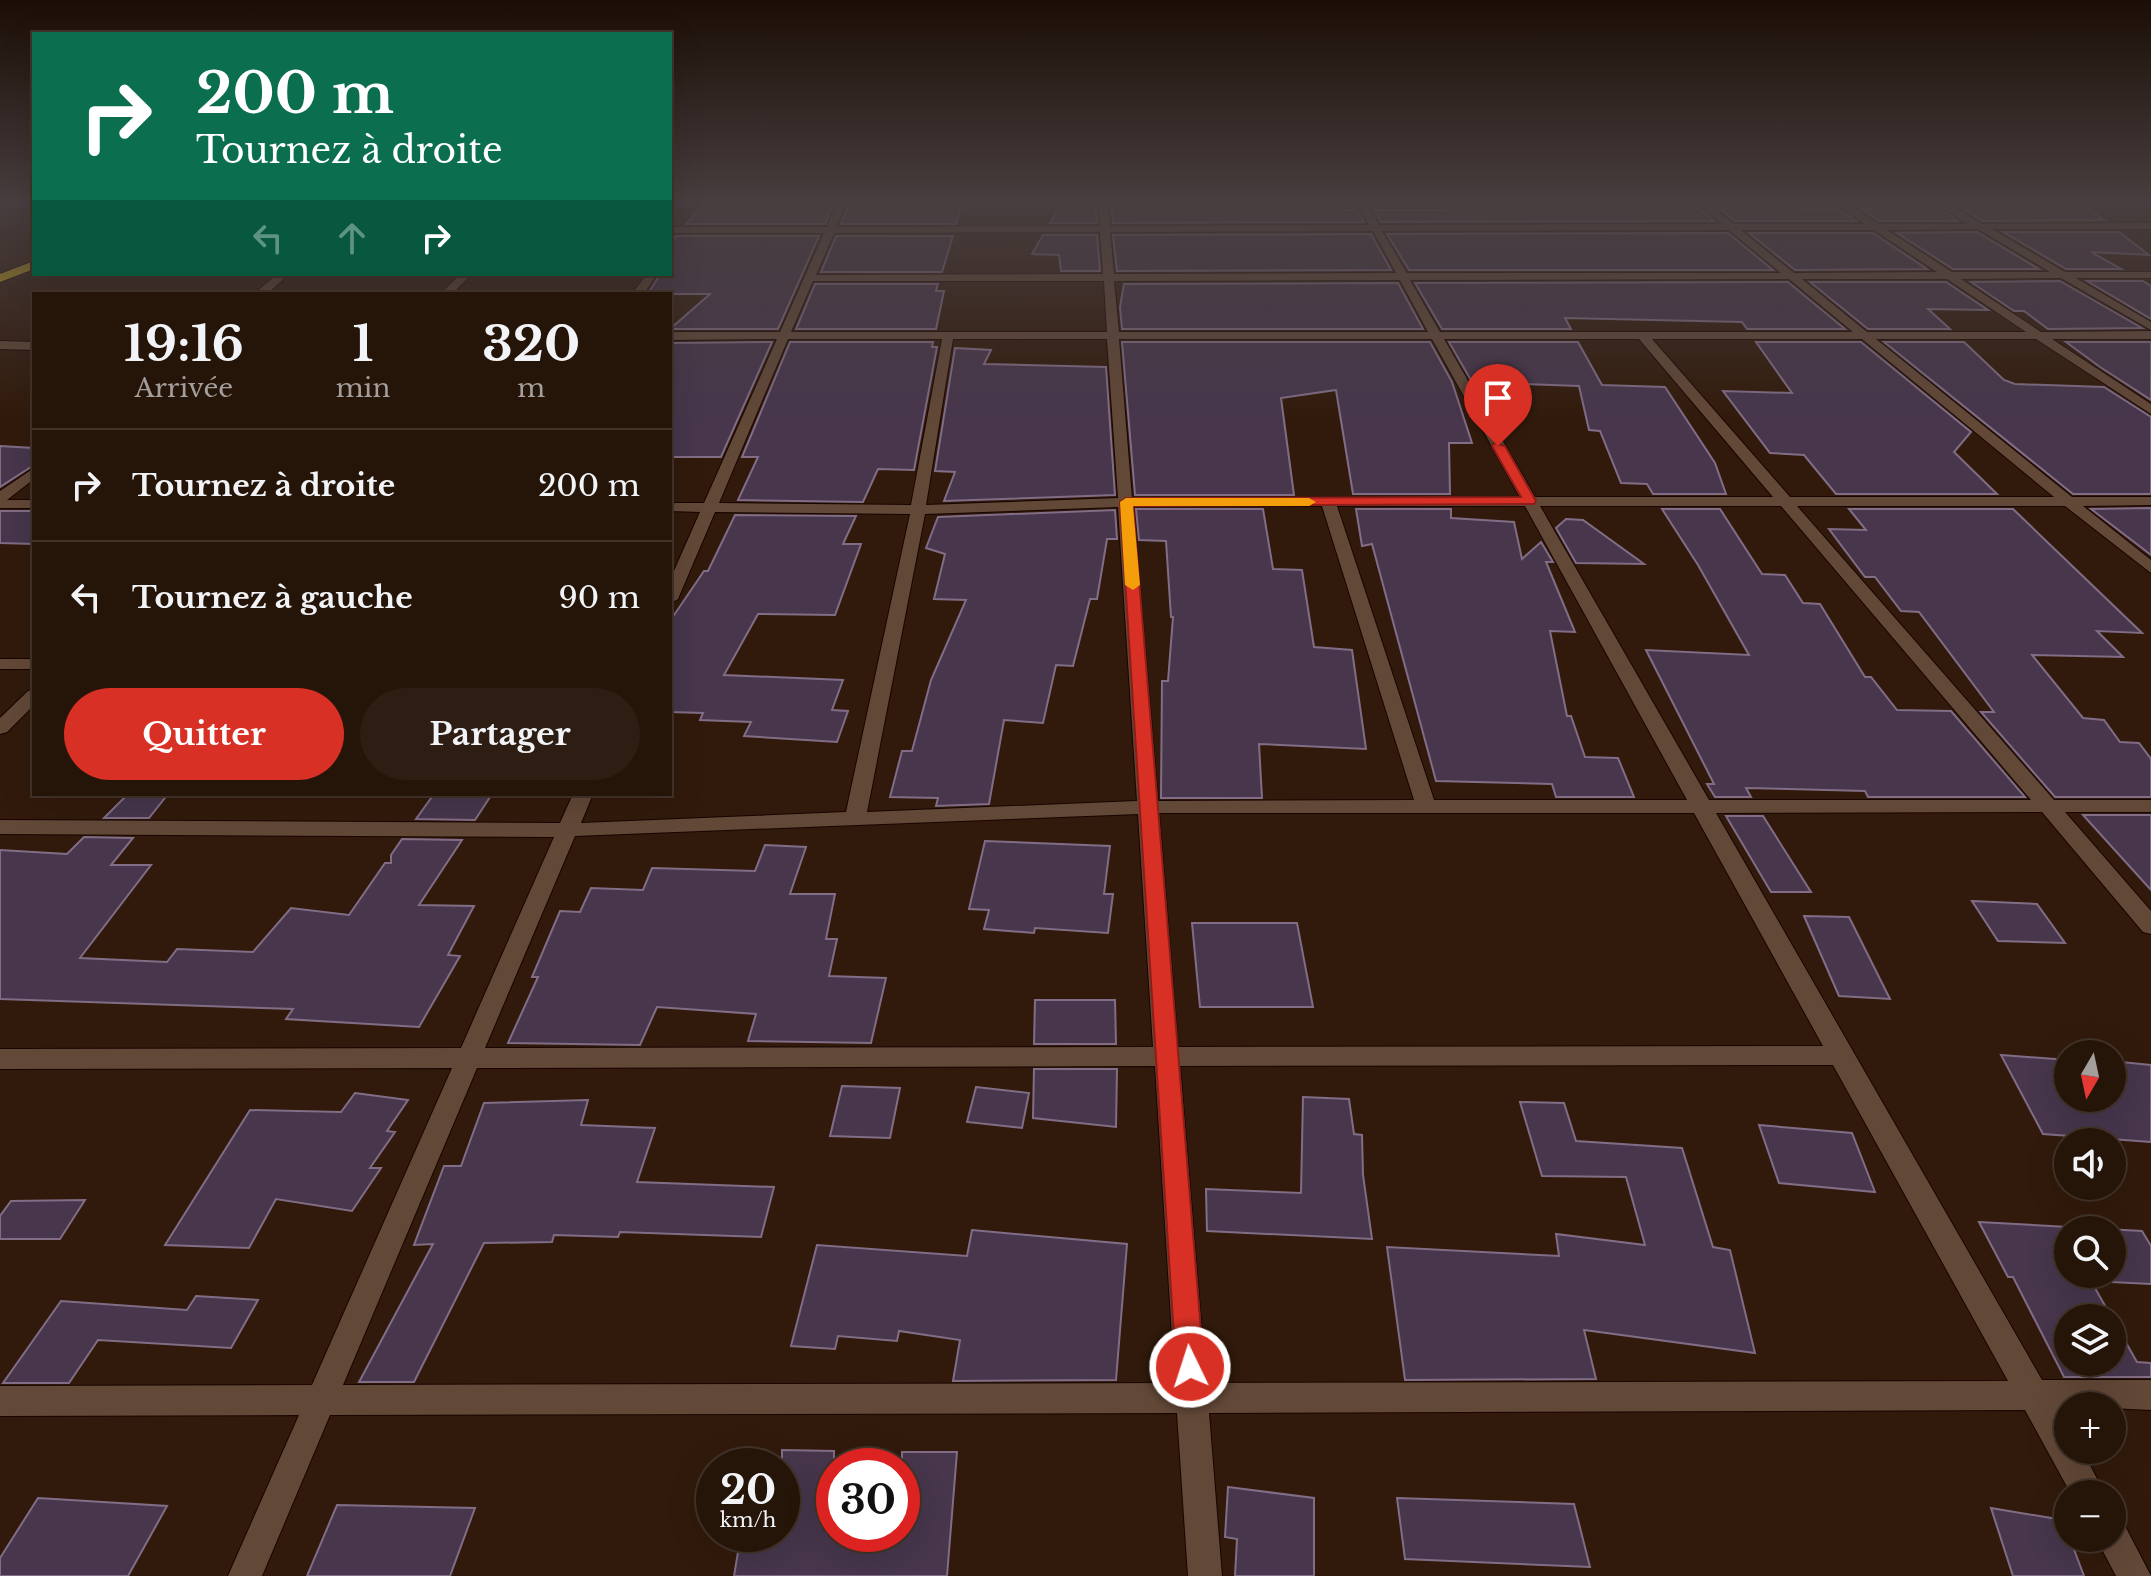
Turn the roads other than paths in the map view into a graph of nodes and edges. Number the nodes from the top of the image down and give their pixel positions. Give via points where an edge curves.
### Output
1 (812, 274) edge
2 (1110, 274) edge
3 (1791, 275) junction
4 (1948, 275) junction
5 (2062, 275) junction
6 (2151, 275) edge
7 (282, 276) edge
8 (465, 276) edge
9 (1403, 276) junction
10 (1110, 277) junction
11 (810, 278) junction
12 (262, 292) edge
13 (448, 292) edge
14 (2151, 327) edge
15 (1436, 335) junction
16 (1642, 335) junction
17 (1864, 335) junction
18 (2038, 335) junction
19 (2151, 335) edge
20 (672, 336) edge
21 (785, 336) junction
22 (948, 336) junction
23 (1114, 336) junction
24 (0, 345) edge
25 (32, 346) edge
26 (2151, 410) edge
27 (32, 474) edge
28 (0, 501) edge
29 (1530, 501) junction
30 (1785, 501) junction
31 (2068, 501) junction
32 (2151, 501) edge
33 (1126, 502) junction
34 (1328, 502) junction
35 (32, 504) edge
36 (672, 507) edge
37 (708, 508) junction
38 (918, 510) junction
39 (2151, 568) edge
40 (674, 583) edge
41 (0, 664) edge
42 (32, 664) edge
43 (32, 697) edge
44 (0, 728) edge
45 (582, 796) edge
46 (1701, 806) junction
47 (2047, 806) junction
48 (2151, 806) edge
49 (1149, 807) junction
50 (1426, 807) junction
51 (855, 819) junction
52 (0, 827) edge
53 (566, 830) junction
54 (2151, 926) edge
55 (1841, 1055) junction
56 (1167, 1056) junction
57 (470, 1058) junction
58 (0, 1059) edge
59 (2033, 1395) junction
60 (2151, 1395) edge
61 (1192, 1398) junction
62 (322, 1400) junction
63 (0, 1401) edge
64 (2081, 1480) edge
65 (2121, 1552) edge
66 (245, 1576) edge
67 (1205, 1576) edge
68 (2135, 1576) edge

1 - 11 street
2 - 10 street
3 - 4 street
3 - 9 street
3 - 17 street
4 - 5 street
4 - 18 street
5 - 6 street
5 - 14 street
7 - 12 street
8 - 13 street
9 - 10 street
9 - 15 street
10 - 11 street
10 - 23 street
11 - 21 street
15 - 16 street
15 - 23 street
15 - 29 street
16 - 17 street
16 - 30 street
17 - 18 street
17 - 31 street
18 - 19 street
18 - 26 street
20 - 21 street
21 - 22 street
21 - 37 street
22 - 23 street
22 - 38 street
23 - 33 street
24 - 25 street
27 - 28 street
28 - 35 street
29 - 30 street
29 - 34 street
29 - 46 street
30 - 31 street
30 - 47 street
31 - 32 street
31 - 39 street
33 - 34 street
33 - 38 street
33 - 49 street
34 - 50 street
36 - 37 street
37 - 38 street
37 - 40 street
38 - 51 street
41 - 42 street
43 - 44 street
45 - 53 street
46 - 47 street
46 - 50 street
46 - 55 street
47 - 48 street
47 - 54 street
49 - 50 street
49 - 51 street
49 - 56 street
51 - 53 street
52 - 53 street
53 - 57 street
55 - 56 street
55 - 59 street
56 - 57 street
56 - 61 street
57 - 58 street
57 - 62 street
59 - 60 street
59 - 61 street
59 - 64 street
61 - 62 street
61 - 67 street
62 - 63 street
62 - 66 street
65 - 68 street

